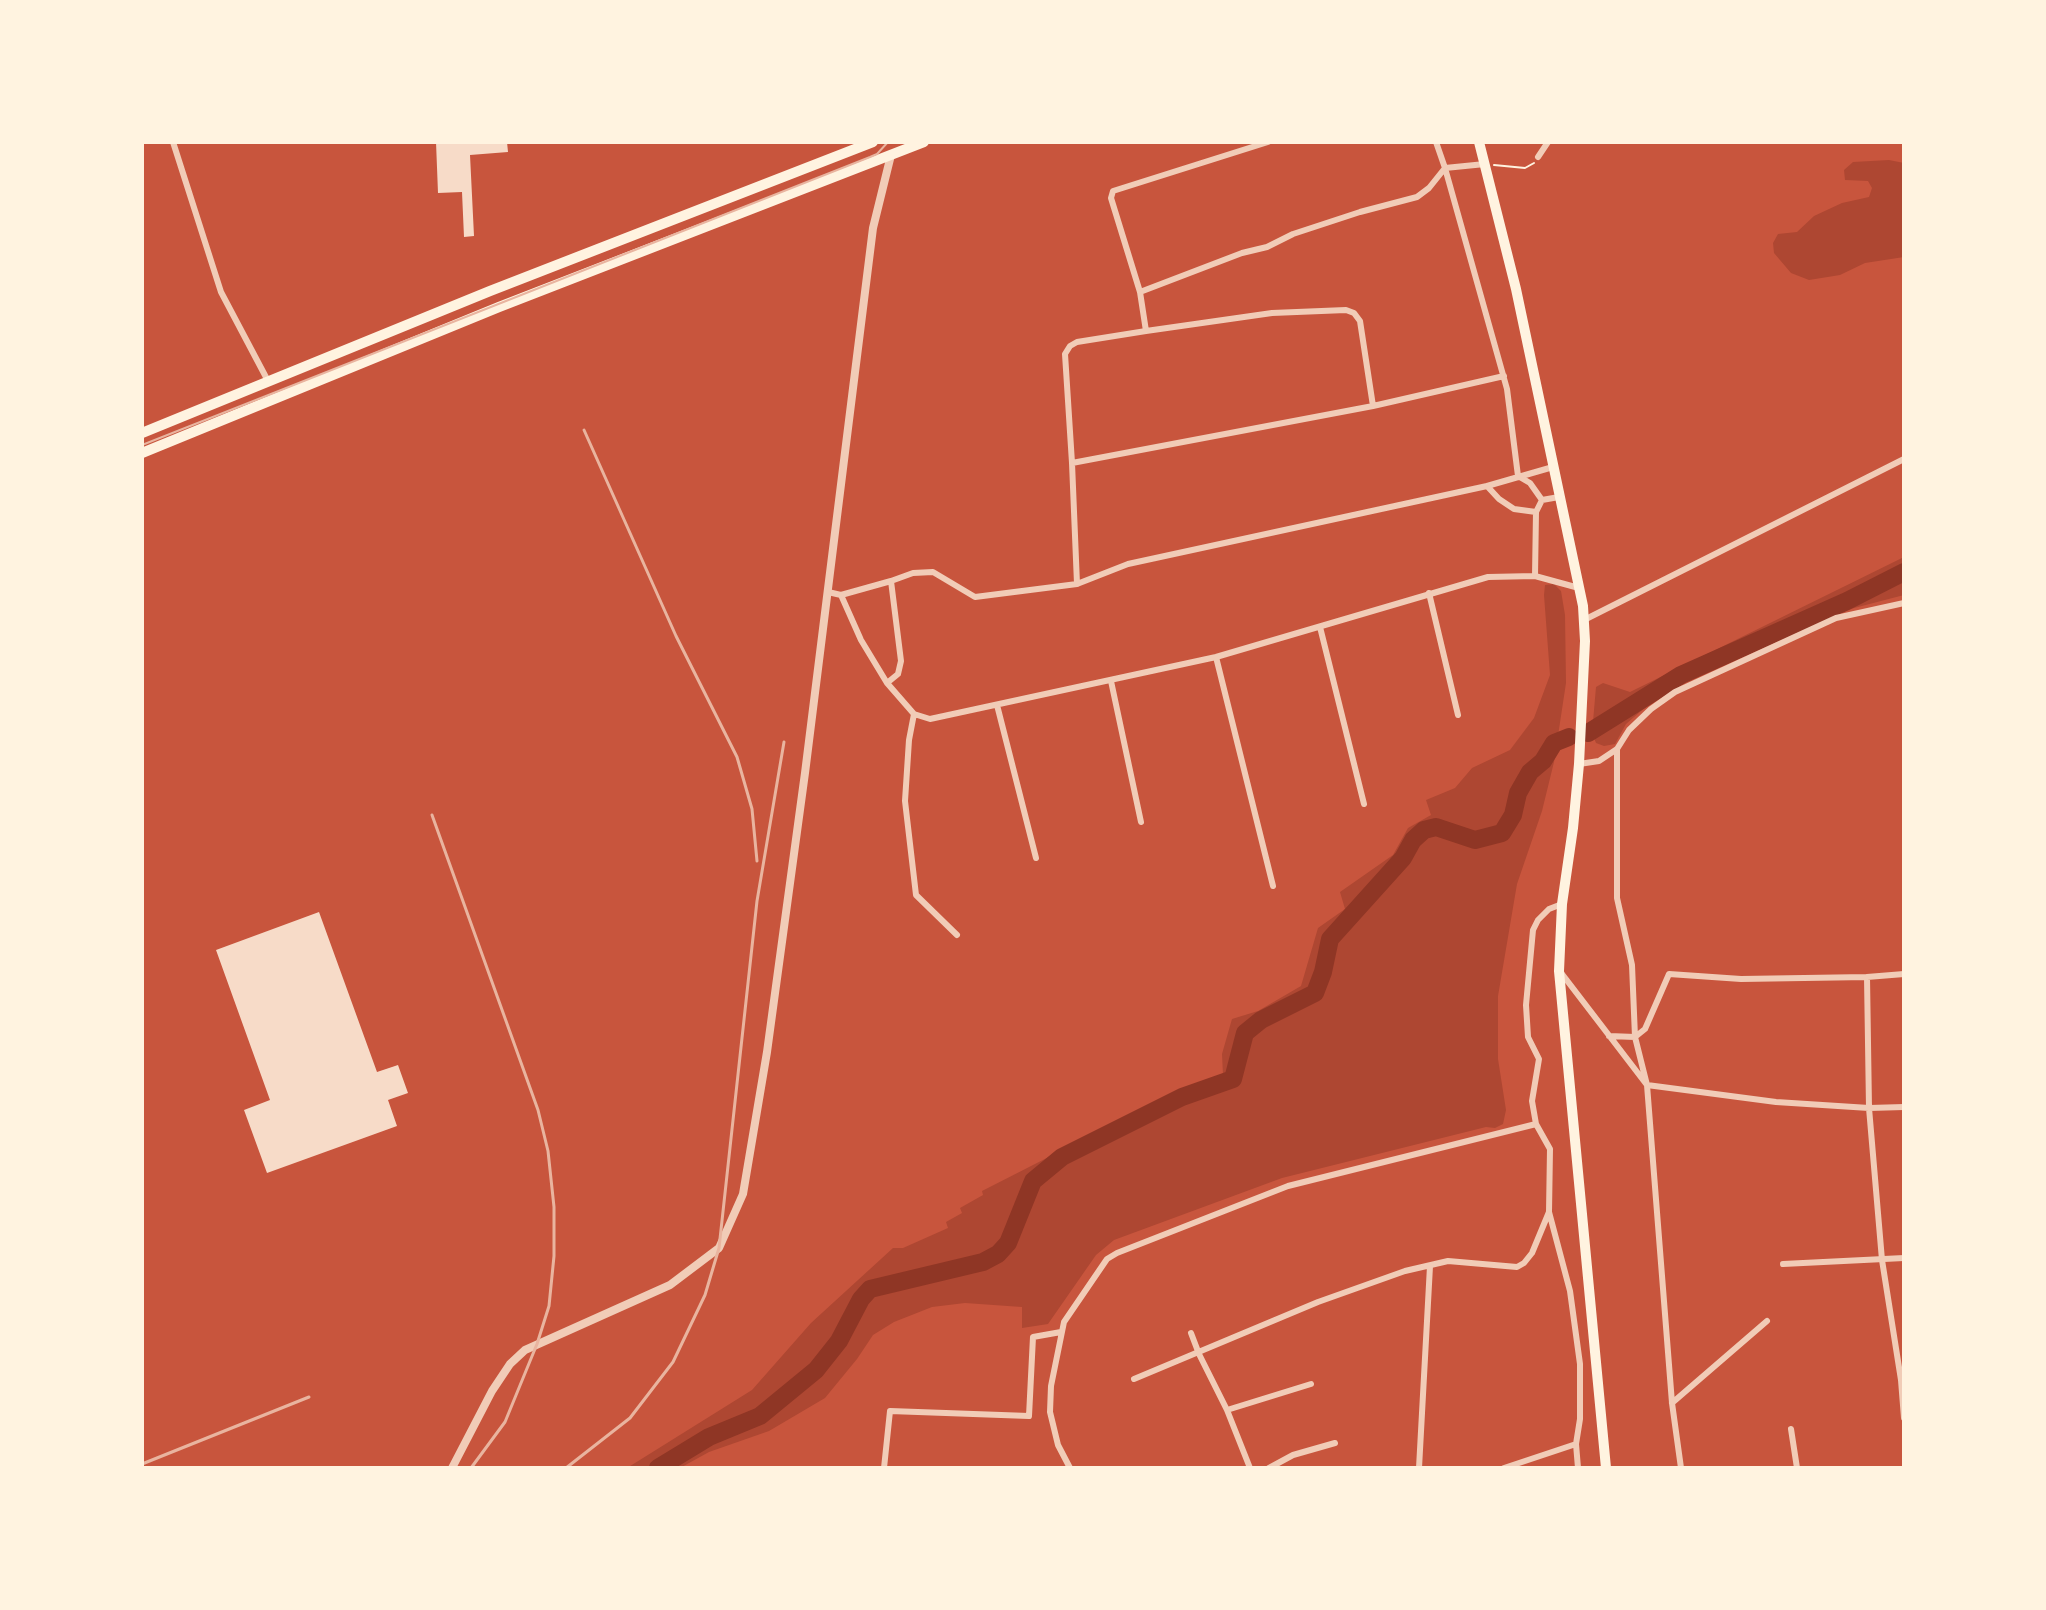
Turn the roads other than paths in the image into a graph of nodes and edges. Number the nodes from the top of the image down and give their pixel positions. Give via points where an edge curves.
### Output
1 (173, 142) edge
2 (873, 142) edge
3 (899, 142) edge
4 (924, 142) edge
5 (1268, 142) edge
6 (1436, 142) edge
7 (1479, 142) edge
8 (1548, 142) edge
9 (891, 155) junction
10 (1538, 157) road end
11 (1485, 164) junction
12 (1445, 168) junction
13 (1140, 292) junction
14 (1146, 331) junction
15 (1504, 376) junction
16 (268, 381) junction
17 (1373, 406) junction
18 (142, 433) edge
19 (142, 453) edge
20 (1904, 459) edge
21 (1072, 463) junction
22 (1553, 467) junction
23 (1518, 476) junction
24 (1487, 486) junction
25 (1559, 497) junction
26 (1542, 500) junction
27 (1536, 512) junction
28 (1535, 576) junction
29 (891, 581) junction
30 (1077, 584) junction
31 (1580, 588) junction
32 (828, 592) junction
33 (1429, 593) junction
34 (841, 595) junction
35 (1904, 603) edge
36 (1584, 620) junction
37 (1320, 627) junction
38 (1216, 657) junction
39 (1111, 681) junction
40 (887, 683) junction
41 (997, 705) junction
42 (914, 714) junction
43 (1458, 715) dead end
44 (1617, 749) junction
45 (1579, 764) junction
46 (1364, 804) dead end
47 (1141, 822) dead end
48 (1036, 858) dead end
49 (1273, 886) dead end
50 (1562, 904) junction
51 (957, 935) dead end
52 (1559, 971) junction
53 (1904, 974) edge
54 (1867, 977) junction
55 (1609, 1036) junction
56 (1635, 1037) junction
57 (1647, 1085) junction
58 (1904, 1107) edge
59 (1869, 1108) junction
60 (1536, 1124) junction
61 (1549, 1212) junction
62 (1904, 1258) edge
63 (1882, 1260) junction
64 (1783, 1264) dead end
65 (1430, 1266) junction
66 (1767, 1321) dead end
67 (1061, 1332) junction
68 (1191, 1333) dead end
69 (1199, 1354) junction
70 (1134, 1379) dead end
71 (1902, 1380) edge
72 (1311, 1384) dead end
73 (1672, 1403) junction
74 (1227, 1410) junction
75 (1904, 1418) edge
76 (1791, 1429) dead end
77 (1335, 1443) dead end
78 (1576, 1444) junction
79 (452, 1468) edge
80 (884, 1468) edge
81 (1070, 1468) edge
82 (1250, 1468) edge
83 (1269, 1468) edge
84 (1419, 1468) edge
85 (1504, 1468) edge
86 (1578, 1468) edge
87 (1606, 1468) edge
88 (1681, 1468) edge
89 (1797, 1468) edge

1 - 16 street via 221,292
2 - 16 main road
3 - 9 main road
4 - 9 main road
5 - 13 street via 1113,191
6 - 12 street
7 - 11 main road
8 - 10 street
9 - 19 main road
9 - 32 street via 873,228
11 - 12 street
11 - 22 main road
12 - 13 street via 1417,197 1293,234
12 - 15 street
13 - 14 street
14 - 17 street via 1272,313 1346,310 1360,321
14 - 21 street via 1077,342 1065,354
15 - 17 street
15 - 23 street
16 - 18 main road
17 - 21 street
20 - 36 street
21 - 30 street
22 - 23 street
22 - 25 main road
23 - 24 street
23 - 26 street
24 - 27 street via 1514,509
24 - 30 street via 1128,564
25 - 26 street
25 - 31 main road
26 - 27 street
27 - 28 street
28 - 31 street
28 - 33 street via 1488,577
29 - 30 street via 933,572 975,597
29 - 34 street
29 - 40 street via 901,661 898,674
31 - 36 main road
32 - 34 street
32 - 79 street via 743,1194 719,1248 670,1285 525,1350 510,1364
33 - 37 street
33 - 43 street
34 - 40 street
35 - 44 street via 1836,618 1675,692 1629,730
36 - 45 main road
37 - 38 street
37 - 46 street
38 - 39 street
38 - 49 street
39 - 41 street
39 - 47 street
40 - 42 street
41 - 42 street via 930,719
41 - 48 street
42 - 51 street via 905,801 916,895
44 - 45 street via 1599,761
44 - 56 street via 1617,898 1632,965
45 - 50 main road
50 - 52 main road
50 - 60 street via 1549,909 1533,930 1526,1005 1528,1037 1539,1059 1531,1090
52 - 55 street
52 - 87 main road
53 - 54 street
54 - 56 street via 1669,974 1645,1029
54 - 59 street
55 - 56 street
55 - 57 street
56 - 57 street
57 - 59 street
57 - 73 street
58 - 59 street
59 - 63 street
60 - 61 street via 1550,1149
60 - 67 street via 1288,1186 1117,1253 1107,1259
61 - 65 street via 1532,1253 1517,1267 1448,1261
61 - 78 street via 1570,1291 1580,1364
62 - 63 street
63 - 64 street
63 - 71 street
65 - 69 street via 1318,1302
65 - 84 street
66 - 73 street
67 - 80 street via 1033,1337 1029,1416 890,1411
67 - 81 street via 1050,1412
68 - 69 street
69 - 70 street
69 - 74 street
71 - 75 street
72 - 74 street
73 - 88 street
74 - 82 street
76 - 89 street
77 - 83 street
78 - 85 street
78 - 86 street

